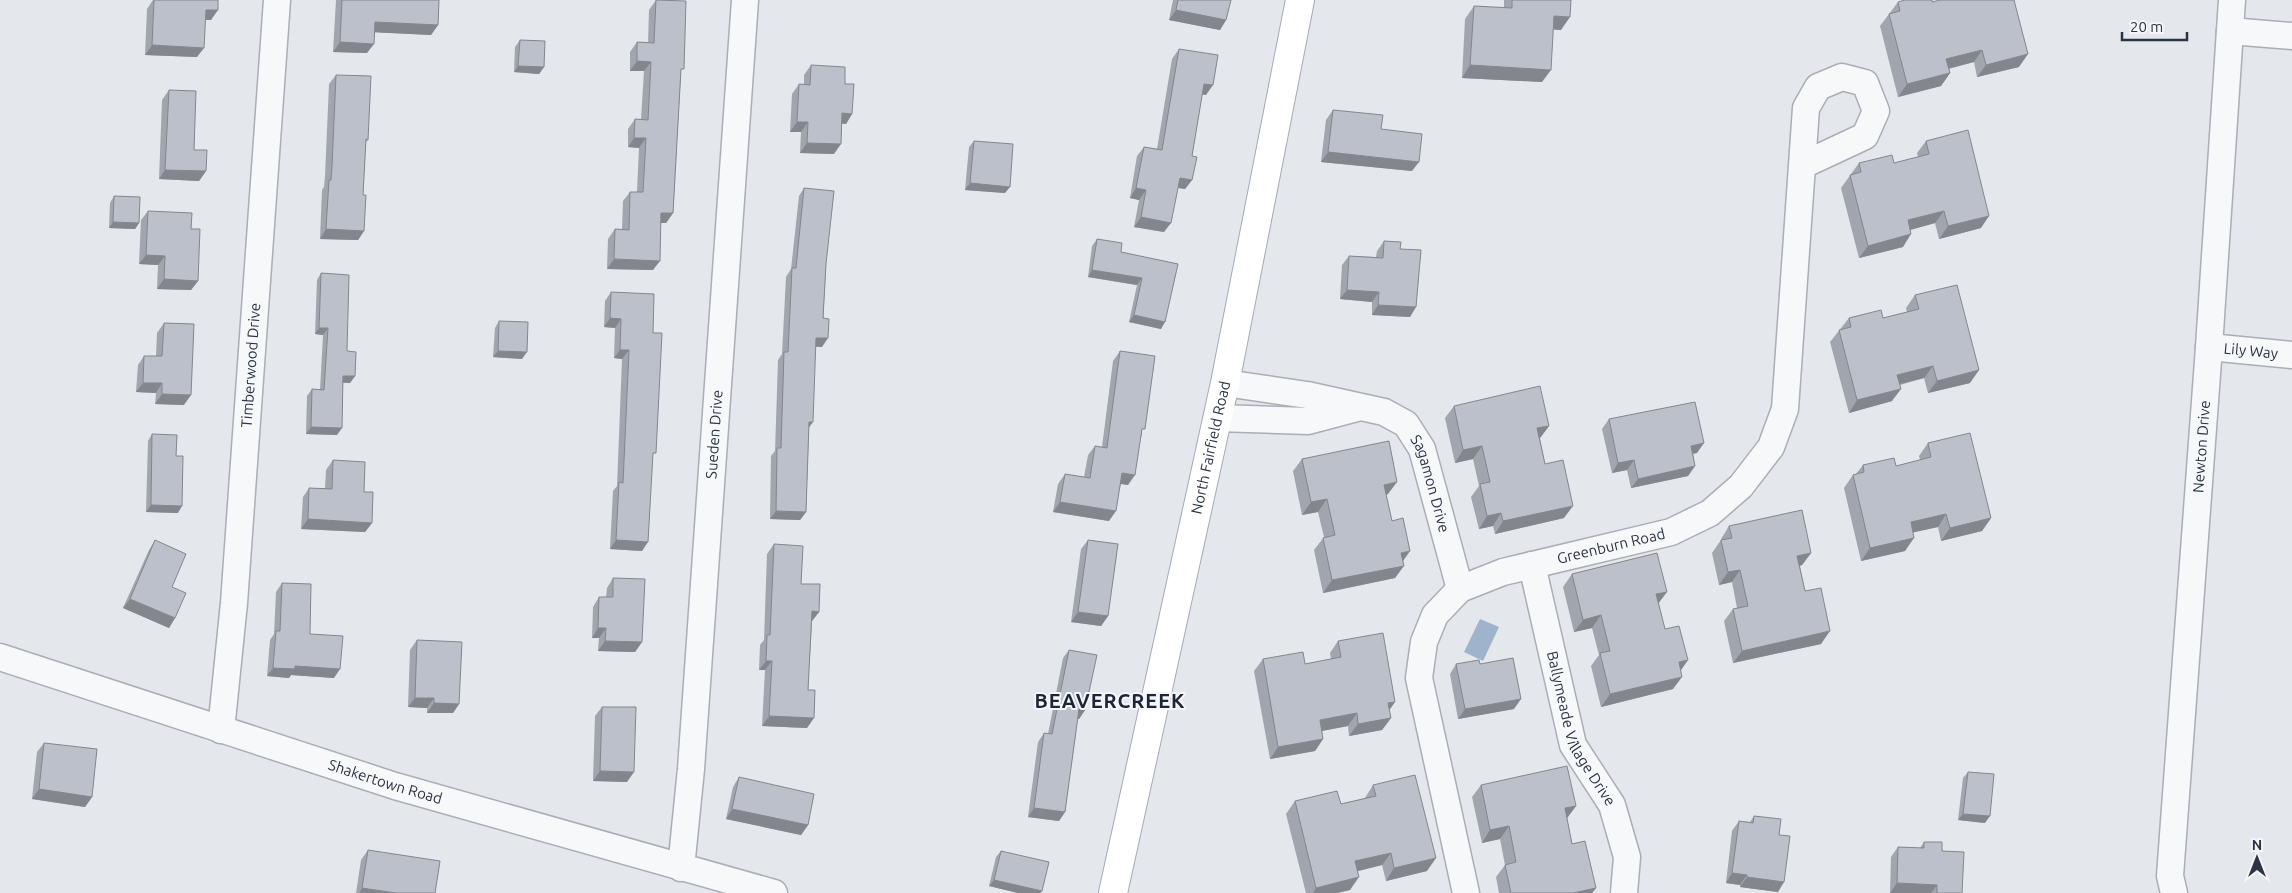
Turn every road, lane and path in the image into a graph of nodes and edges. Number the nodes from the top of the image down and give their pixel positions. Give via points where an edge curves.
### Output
1 (277, 0) edge
2 (745, 0) edge
3 (1300, 0) edge
4 (2232, 0) edge
5 (2230, 31) junction
6 (2292, 36) edge
7 (1802, 165) dead end
8 (2210, 347) junction
9 (2292, 354) edge
10 (1225, 383) junction
11 (1360, 407) junction
12 (1217, 418) junction
13 (1532, 565) junction
14 (1460, 588) junction
15 (0, 657) edge
16 (221, 730) junction
17 (681, 868) junction
18 (774, 893) edge
19 (1113, 893) edge
20 (1466, 893) edge
21 (1624, 893) edge
22 (2174, 893) edge

1 - 16 street, Timberwood Drive via 234,603
2 - 17 street, Sueden Drive via 691,770
3 - 10 main road, North Fairfield Road
4 - 5 street, Newton Drive
5 - 6 street
5 - 8 street, Newton Drive
7 - 13 street, Greenburn Road via 1785,409 1771,447 1741,486 1710,513 1671,532
8 - 9 street, Lily Way
8 - 22 street, Newton Drive via 2170,876
10 - 11 street via 1307,395
10 - 12 main road, North Fairfield Road
11 - 12 street, Sagamon Drive via 1308,421
11 - 14 street, Sagamon Drive via 1384,412 1406,424 1422,449
12 - 19 main road, North Fairfield Road
13 - 14 street, Greenburn Road
13 - 21 street, Ballymeade Village Drive via 1573,744 1612,805 1627,857
14 - 20 street, Greenburn Road via 1435,615 1424,642 1419,678
15 - 16 street, Shakertown Road
16 - 17 street, Shakertown Road via 395,786
17 - 18 street, Shakertown Road

